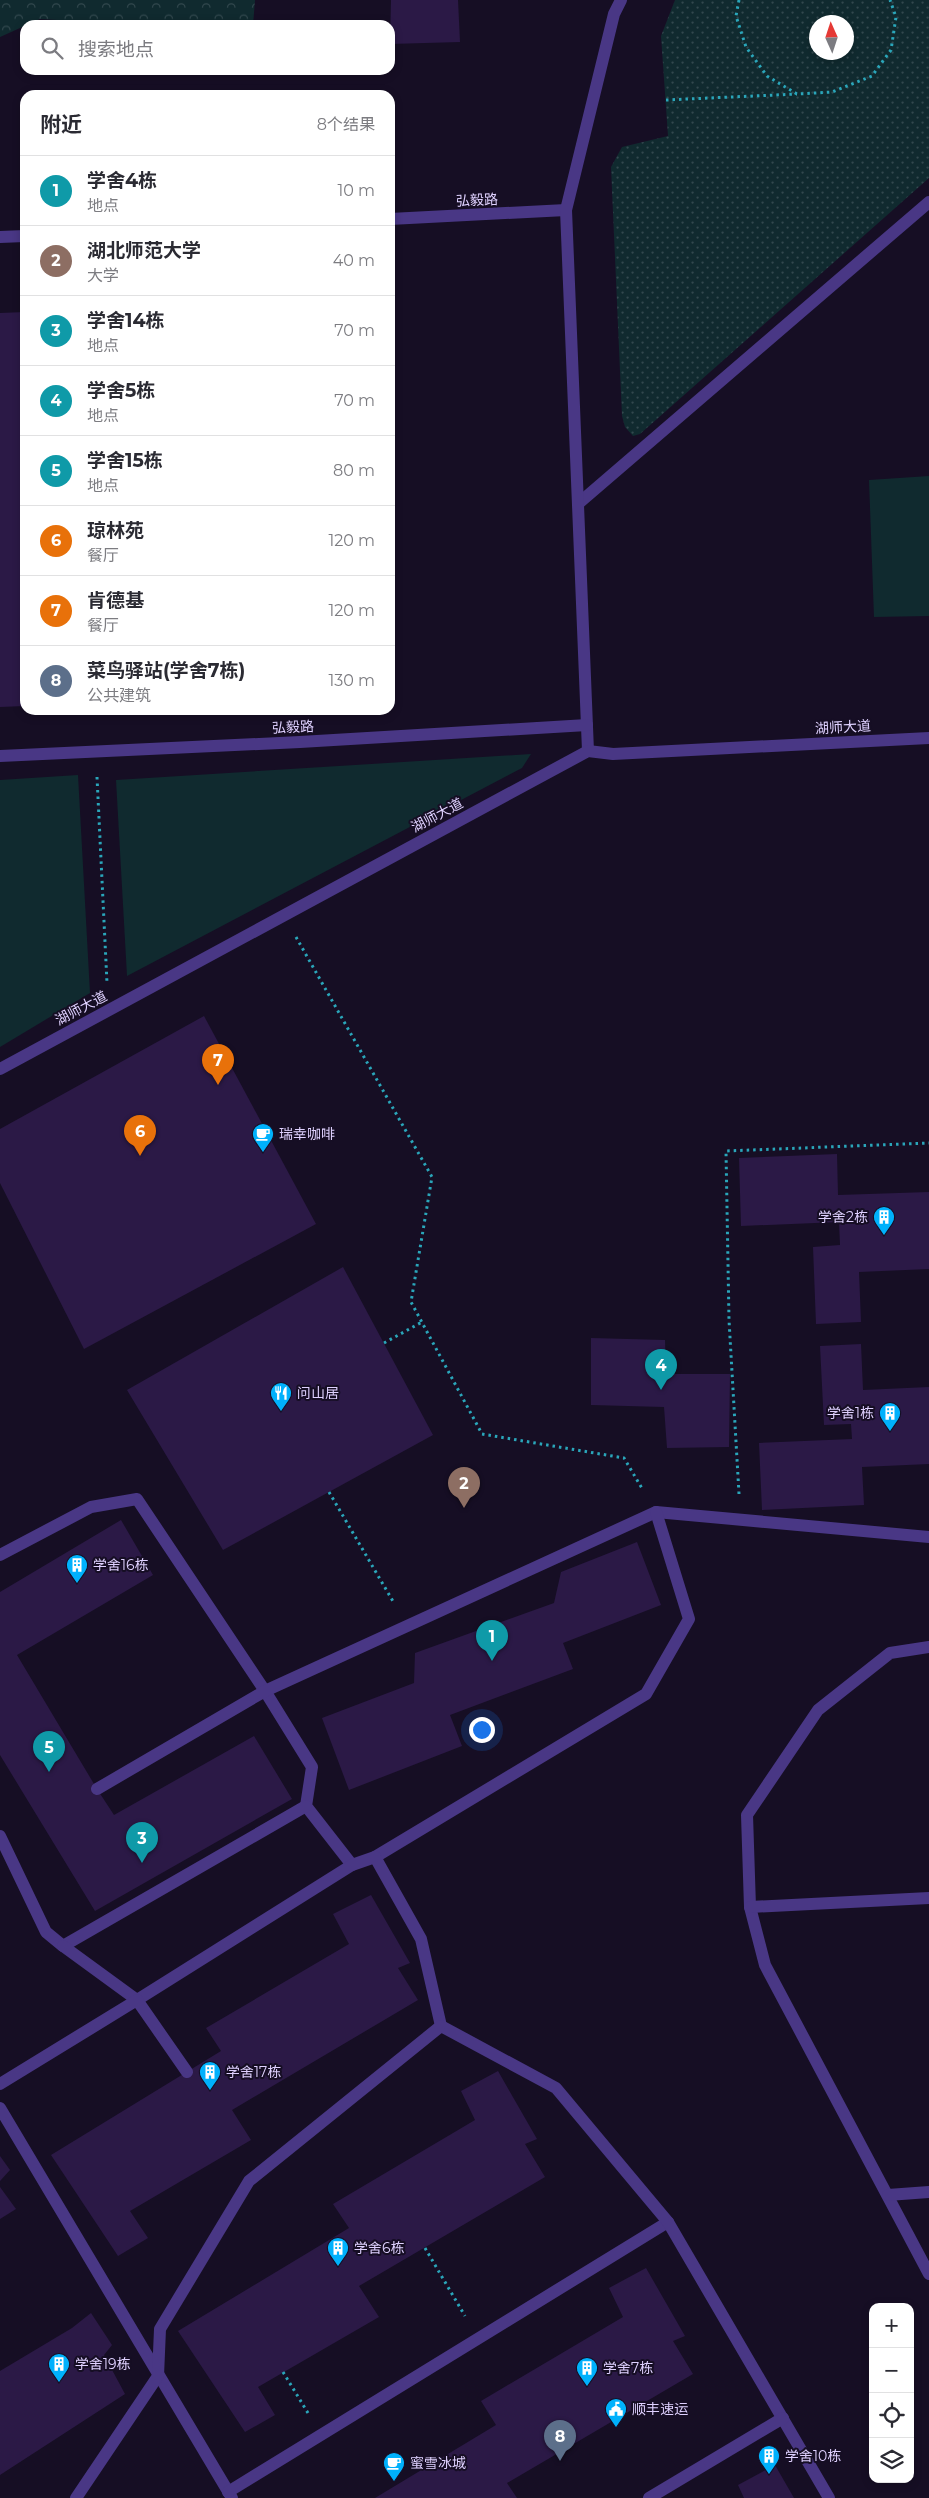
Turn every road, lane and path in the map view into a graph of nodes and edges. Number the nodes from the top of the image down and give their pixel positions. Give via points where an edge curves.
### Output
1 (621, 0) edge
2 (739, 0) edge
3 (890, 0) edge
4 (797, 94) junction
5 (666, 100) dead end
6 (929, 202) edge
7 (566, 210) junction
8 (395, 219) edge
9 (20, 236) edge
10 (0, 237) edge
11 (578, 503) junction
12 (588, 725) junction
13 (929, 738) edge
14 (96, 751) junction
15 (588, 751) junction
16 (0, 756) edge
17 (283, 915) junction
18 (108, 1010) junction
19 (0, 1069) edge
20 (929, 1142) edge
21 (422, 1322) junction
22 (384, 1343) dead end
23 (329, 1492) dead end
24 (656, 1512) junction
25 (741, 1520) junction
26 (929, 1537) edge
27 (0, 1555) edge
28 (408, 1626) junction
29 (929, 1647) edge
30 (265, 1692) junction
31 (98, 1788) dead end
32 (306, 1806) junction
33 (0, 1836) edge
34 (375, 1857) junction
35 (352, 1865) junction
36 (929, 1898) edge
37 (750, 1907) junction
38 (63, 1946) junction
39 (137, 2000) junction
40 (441, 2026) junction
41 (187, 2072) dead end
42 (0, 2084) edge
43 (0, 2108) edge
44 (929, 2192) edge
45 (888, 2195) junction
46 (668, 2222) junction
47 (425, 2248) dead end
48 (929, 2274) edge
49 (478, 2339) junction
50 (283, 2372) dead end
51 (158, 2376) junction
52 (782, 2418) junction
53 (322, 2434) junction
54 (230, 2495) edge
55 (76, 2498) edge
56 (649, 2498) edge
57 (829, 2498) edge

1 - 7 street via 614,14
2 - 4 path via 736,16 746,48 767,76
3 - 4 path via 896,17 891,50 872,76 832,92
4 - 5 path
6 - 11 street
7 - 8 street, 弘毅路
7 - 11 street
9 - 10 street
11 - 12 street
12 - 14 street, 弘毅路
12 - 15 street
13 - 15 street, 湖师大道 via 613,754
14 - 16 street, 弘毅路
14 - 18 path
15 - 17 street, 湖师大道
17 - 18 street, 湖师大道
17 - 21 path via 432,1177 411,1302
18 - 19 street, 湖师大道
20 - 25 path via 726,1151 729,1320
21 - 22 path
21 - 24 path via 482,1434 624,1458
23 - 28 path
24 - 25 street
24 - 28 street
24 - 34 street via 689,1619 646,1694
25 - 26 street
27 - 30 street via 91,1507 137,1499
28 - 30 street
29 - 37 street via 890,1653 818,1710 747,1815
30 - 31 street
30 - 32 street via 312,1767
32 - 35 street
32 - 38 street
33 - 38 street via 46,1932
34 - 35 street
34 - 40 street via 421,1939
35 - 39 street
36 - 37 street
37 - 45 street via 765,1965
38 - 39 street
39 - 41 street
39 - 42 street
40 - 46 street via 556,2088
40 - 51 street via 249,2181 160,2329
43 - 51 street
44 - 45 street
45 - 48 street
46 - 49 street
46 - 52 street
47 - 49 path
49 - 53 street
50 - 53 path
51 - 54 street
51 - 55 street
52 - 56 street
52 - 57 street
53 - 54 street

